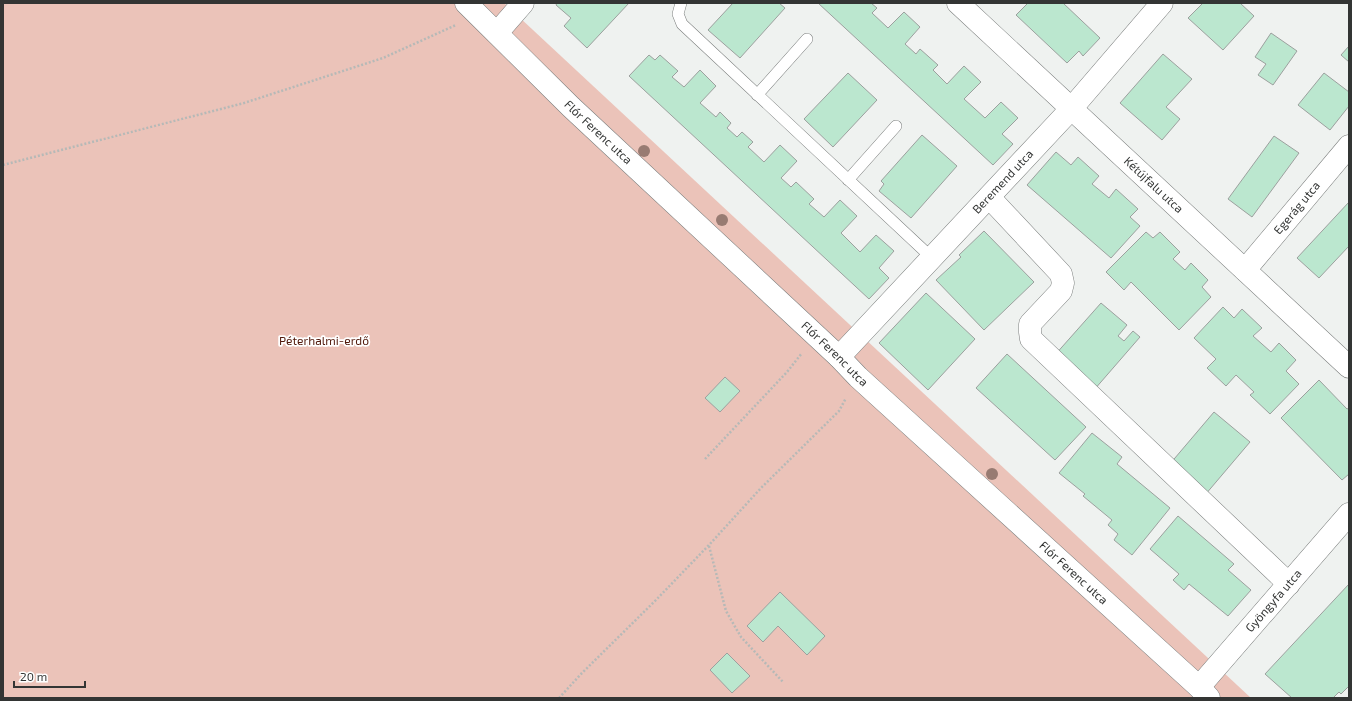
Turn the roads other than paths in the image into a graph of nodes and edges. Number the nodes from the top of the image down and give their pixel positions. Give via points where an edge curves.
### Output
1 (523, 3) edge
2 (681, 3) edge
3 (958, 3) edge
4 (1162, 3) edge
5 (472, 9) edge
6 (497, 33) junction
7 (807, 39) dead end
8 (757, 95) junction
9 (1071, 108) junction
10 (896, 126) dead end
11 (1349, 146) edge
12 (848, 180) junction
13 (989, 197) junction
14 (932, 258) junction
15 (1245, 270) junction
16 (840, 357) junction
17 (1349, 368) edge
18 (1349, 514) edge
19 (1289, 584) junction
20 (1204, 693) edge

1 - 6 street
2 - 8 lane via 678,14 682,24
3 - 9 street, Kétújfalu utca
4 - 9 street, Beremend utca
5 - 6 street, Flór Ferenc utca
6 - 16 street, Flór Ferenc utca via 576,112
7 - 8 lane
8 - 12 lane
9 - 13 street, Beremend utca
9 - 15 street, Kétújfalu utca
10 - 12 lane
11 - 15 street, Egerág utca
12 - 14 lane
13 - 14 street, Beremend utca
13 - 19 street via 1061,274 1061,291 1030,324 1031,339
14 - 16 street, Beremend utca
15 - 17 street, Kétújfalu utca
16 - 20 street, Flór Ferenc utca via 858,377
18 - 19 street, Gyöngyfa utca
19 - 20 street, Gyöngyfa utca

